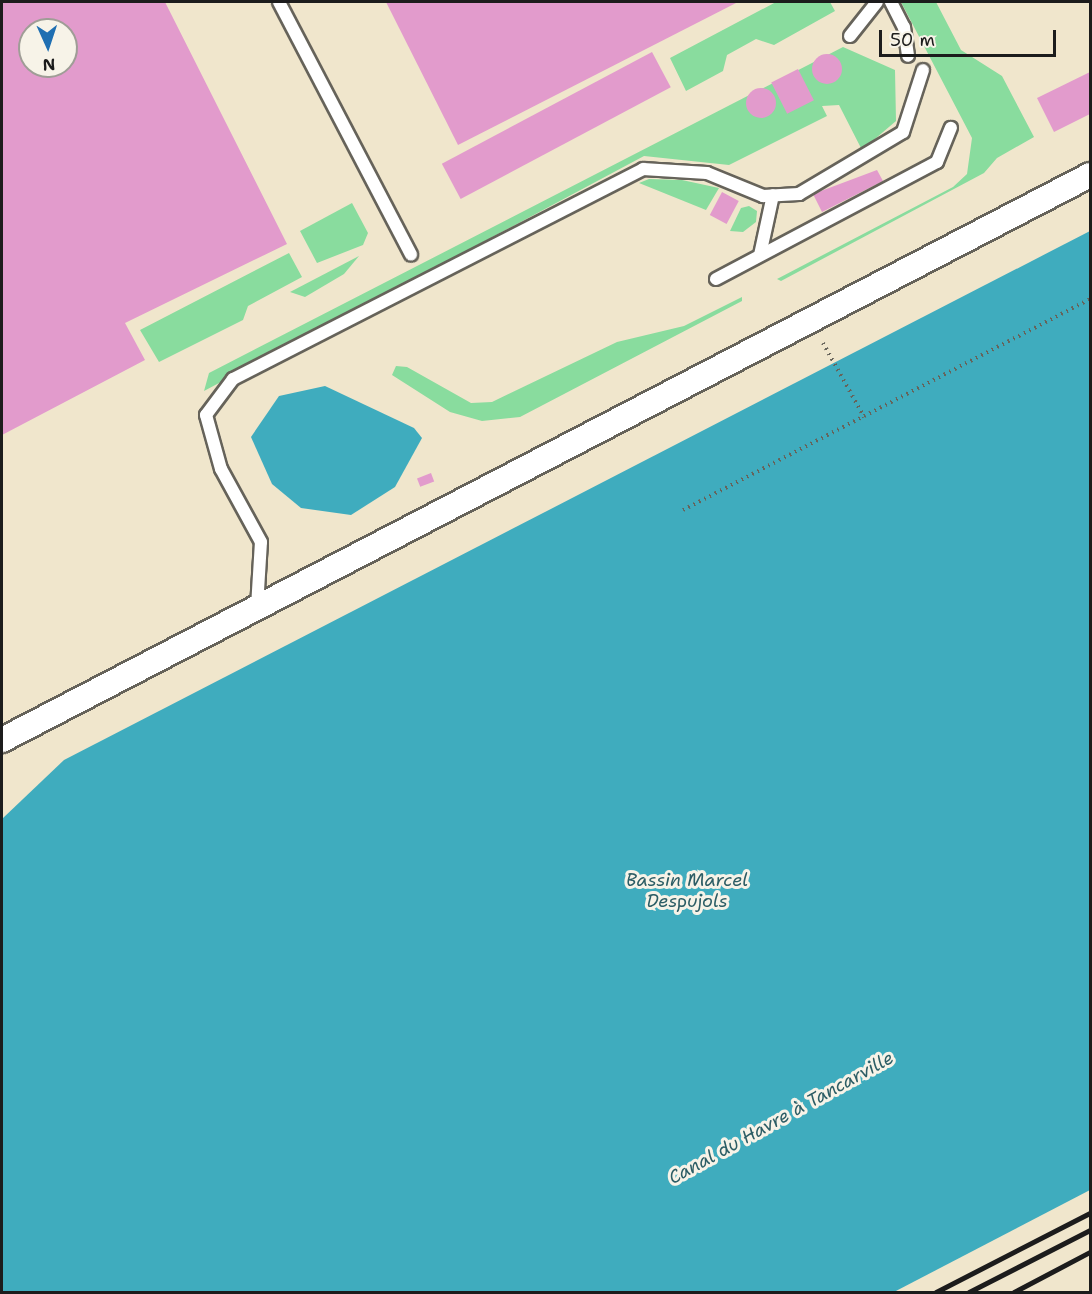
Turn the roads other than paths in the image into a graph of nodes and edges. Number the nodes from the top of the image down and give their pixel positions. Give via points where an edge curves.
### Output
1 (279, 2) edge
2 (877, 2) edge
3 (891, 2) edge
4 (850, 36) dead end
5 (908, 56) dead end
6 (923, 70) dead end
7 (951, 128) dead end
8 (1090, 176) edge
9 (773, 195) junction
10 (411, 255) dead end
11 (760, 255) junction
12 (716, 279) dead end
13 (257, 607) junction
14 (2, 740) edge

1 - 10 lane
2 - 4 lane
3 - 5 lane via 904,27
6 - 9 lane via 903,132 799,194
7 - 11 lane via 937,162
8 - 13 street
9 - 11 lane
9 - 13 lane via 707,173 643,169 233,379 206,416 221,469 261,542
11 - 12 lane
13 - 14 street

